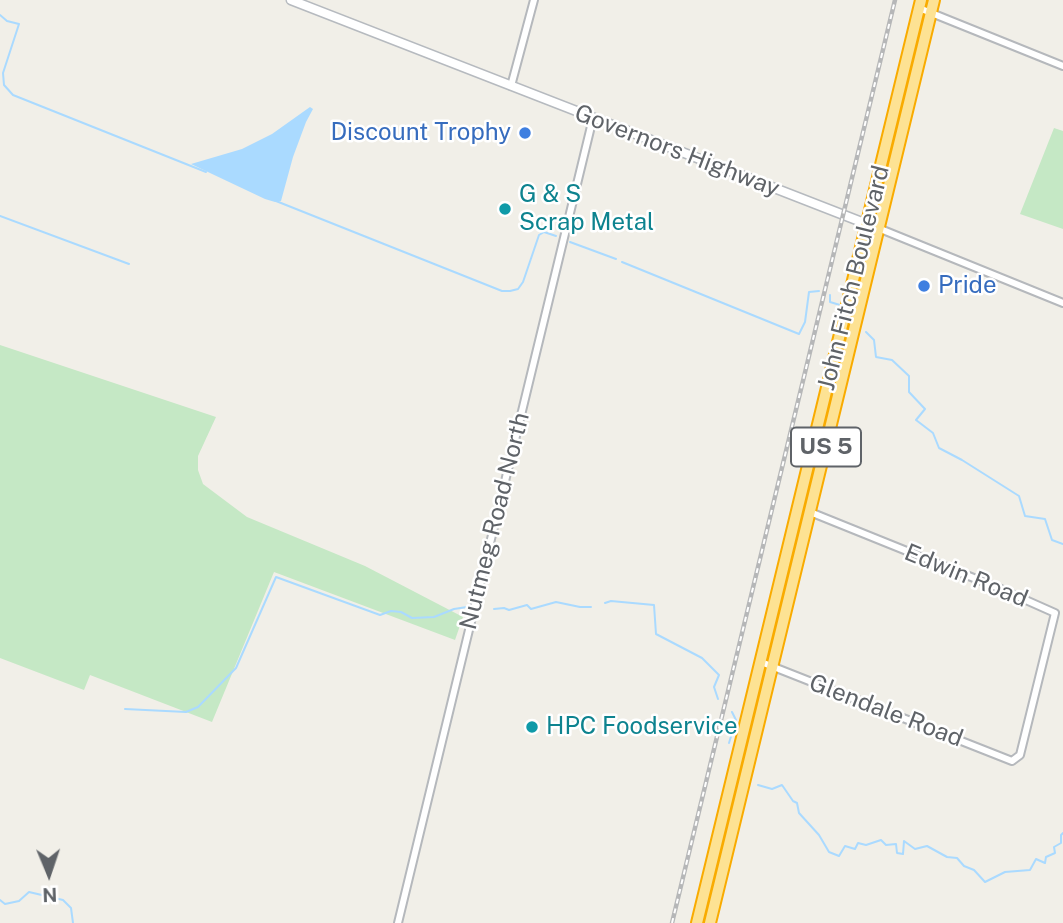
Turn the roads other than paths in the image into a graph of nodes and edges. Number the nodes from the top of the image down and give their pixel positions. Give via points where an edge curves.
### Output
1 (291, 0) edge
2 (534, 0) edge
3 (934, 0) edge
4 (920, 4) edge
5 (931, 13) junction
6 (1063, 66) edge
7 (511, 86) junction
8 (593, 118) junction
9 (873, 226) junction
10 (1063, 303) edge
11 (810, 512) junction
12 (761, 662) junction
13 (773, 666) junction
14 (1012, 761) joint
15 (398, 923) edge
16 (698, 923) edge
17 (710, 923) edge

1 - 7 street, Governors Highway
2 - 7 street
3 - 5 highway, John Fitch Boulevard / US 5
4 - 5 street
4 - 9 highway, John Fitch Boulevard / US 5
5 - 6 street
5 - 9 highway, John Fitch Boulevard / US 5
7 - 8 street, Governors Highway
8 - 9 street, Governors Highway
8 - 15 street, Nutmeg Road North
9 - 10 street, Governors Highway
9 - 11 highway, John Fitch Boulevard / US 5
9 - 12 highway, John Fitch Boulevard / US 5
11 - 13 highway, John Fitch Boulevard / US 5
11 - 14 street, Edwin Road via 1055,613 1020,755
12 - 13 street, Glendale Road
12 - 16 highway, John Fitch Boulevard / US 5
13 - 14 street, Glendale Road
13 - 17 highway, John Fitch Boulevard / US 5

